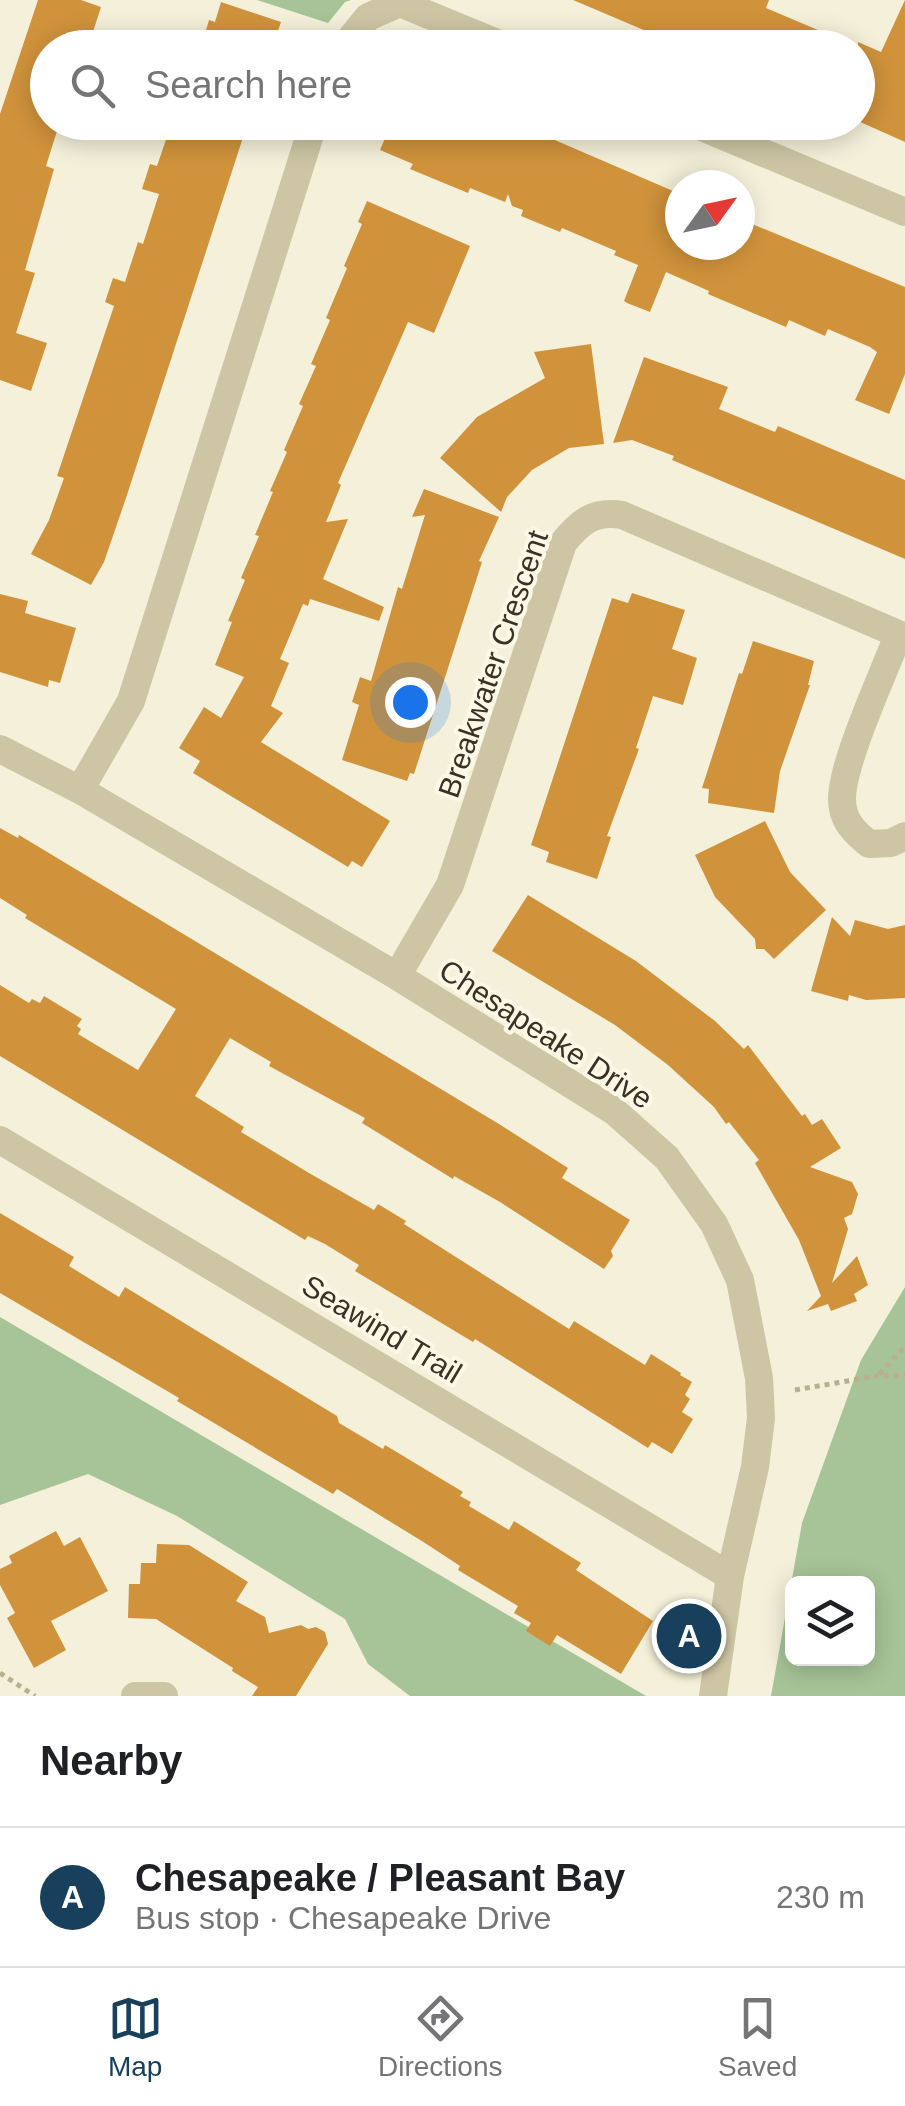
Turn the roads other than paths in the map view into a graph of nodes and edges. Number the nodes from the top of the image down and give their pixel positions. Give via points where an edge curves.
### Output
1 (357, 30) edge
2 (465, 30) edge
3 (308, 140) edge
4 (733, 140) edge
5 (905, 212) edge
6 (902, 636) edge
7 (0, 749) edge
8 (80, 790) junction
9 (905, 836) edge
10 (397, 976) junction
11 (0, 1140) edge
12 (730, 1576) junction
13 (134, 1696) edge
14 (164, 1696) edge
15 (713, 1696) edge

1 - 2 street via 368,17 400,3
3 - 8 street via 131,701
4 - 5 street
6 - 9 street, Breakwater Crescent via 850,762 842,799 849,828 868,844
6 - 10 street, Breakwater Crescent via 622,515 592,516 563,543 450,885
7 - 8 street, Chesapeake Drive
8 - 10 street, Chesapeake Drive
10 - 12 street, Chesapeake Drive via 614,1111 667,1158 714,1224 740,1280 761,1418
11 - 12 street, Seawind Trail
12 - 15 street, Chesapeake Drive
13 - 14 street

